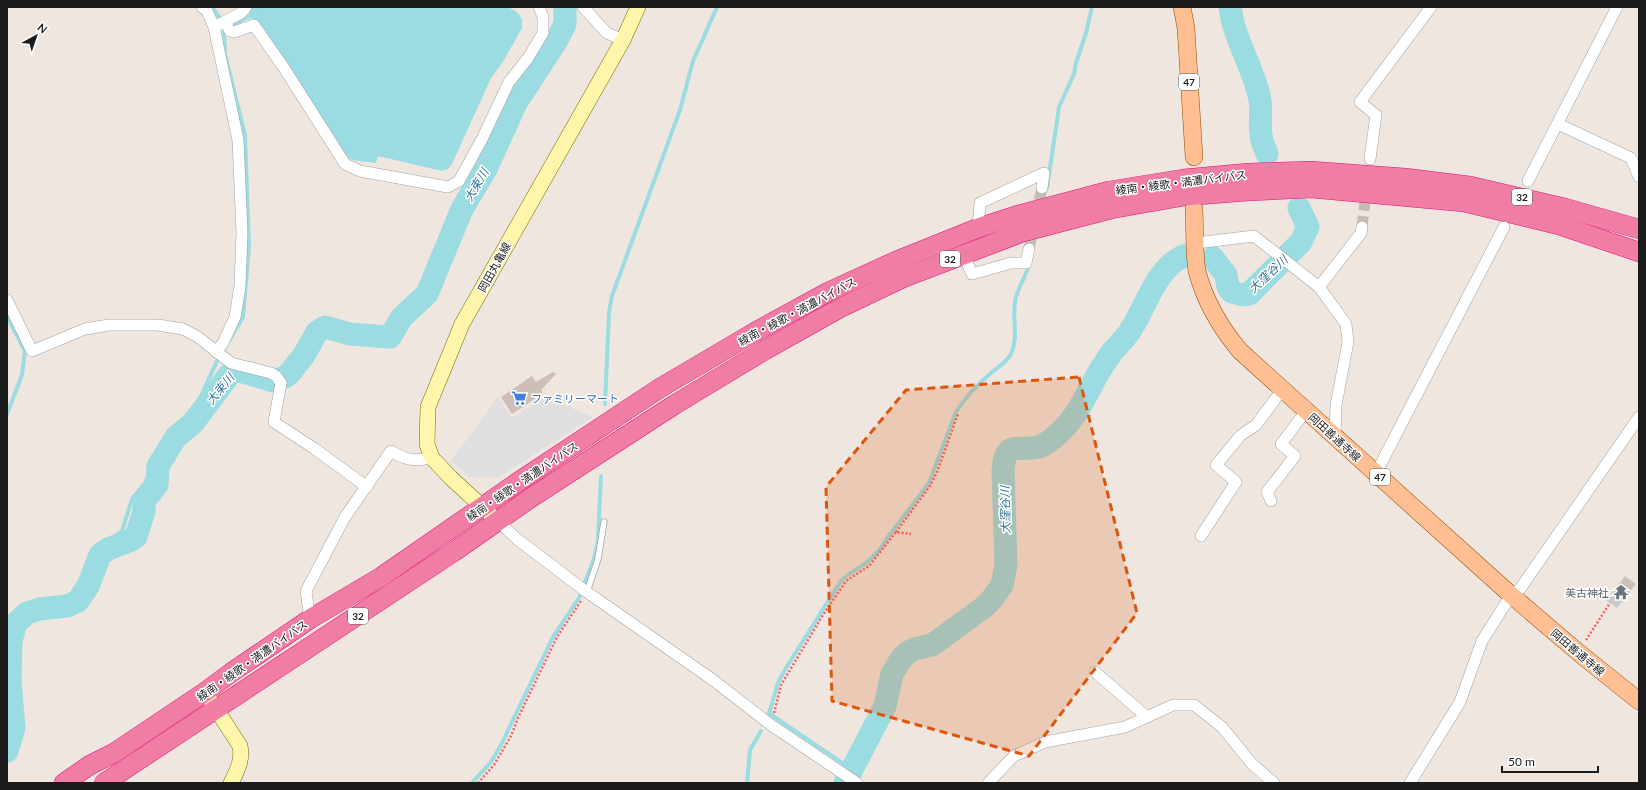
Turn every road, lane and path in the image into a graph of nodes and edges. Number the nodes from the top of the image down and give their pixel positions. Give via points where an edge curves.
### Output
1 (202, 7) edge
2 (246, 7) edge
3 (539, 7) edge
4 (583, 7) edge
5 (638, 7) edge
6 (1182, 7) edge
7 (1432, 7) edge
8 (1617, 7) edge
9 (223, 25) junction
10 (623, 40) junction
11 (1558, 124) junction
12 (1194, 157) dead end
13 (1370, 159) tunnel mouth
14 (1639, 177) edge
15 (1528, 181) dead end
16 (1042, 188) tunnel mouth
17 (1194, 209) dead end
18 (1362, 227) tunnel mouth
19 (1504, 227) dead end
20 (978, 228) junction
21 (1639, 229) edge
22 (1196, 243) junction
23 (1029, 249) tunnel mouth
24 (1639, 252) edge
25 (963, 254) junction
26 (1319, 287) junction
27 (7, 300) edge
28 (220, 354) junction
29 (1282, 390) junction
30 (1306, 411) junction
31 (958, 414) dead end
32 (1639, 418) edge
33 (1335, 438) junction
34 (432, 458) junction
35 (1376, 473) junction
36 (367, 487) junction
37 (1271, 501) dead end
38 (483, 508) junction
39 (498, 521) junction
40 (604, 522) dead end
41 (896, 532) junction
42 (911, 534) dead end
43 (1202, 536) dead end
44 (584, 590) junction
45 (1511, 594) junction
46 (1610, 603) dead end
47 (310, 619) junction
48 (1578, 652) junction
49 (1095, 672) dead end
50 (205, 692) junction
51 (1639, 701) edge
52 (217, 710) junction
53 (774, 714) dead end
54 (1147, 717) junction
55 (851, 779) edge
56 (64, 783) edge
57 (104, 783) edge
58 (231, 783) edge
59 (478, 783) edge
60 (988, 783) edge
61 (1274, 783) edge
62 (1410, 783) edge

1 - 9 street
2 - 9 street
3 - 9 street via 543,17 543,33 509,82 459,181 448,187 360,171 345,164 254,25 234,32
4 - 10 street via 607,33
5 - 10 main road, 岡田丸亀線
6 - 12 main road, 47 via 1186,28
7 - 13 street via 1360,102 1376,115
8 - 11 street
9 - 28 street via 238,140 242,233 240,286 235,317
10 - 34 main road, 岡田丸亀線 via 462,324 428,407 427,444
11 - 14 street via 1631,158
11 - 15 street
16 - 20 street via 1044,173 980,203
17 - 22 main road, 岡田善通寺線 / 47
18 - 26 street via 1361,233
19 - 35 street
20 - 21 highway, 綾南・綾歌・満濃バイパス / 32 via 1018,214 1109,191 1183,179 1311,171 1470,186 1558,206
20 - 38 highway, 綾南・綾歌・満濃バイパス / 32 via 828,292 755,332 660,388
22 - 26 street via 1254,236
22 - 29 main road, 岡田善通寺線 / 47 via 1197,269 1205,294 1223,330 1240,351
23 - 25 street via 1026,263 1011,263 972,274
24 - 25 highway, 綾南・綾歌・満濃バイパス / 32 via 1559,224 1464,202 1311,188 1185,196 1111,209 1023,232
25 - 39 highway, 綾南・綾歌・満濃バイパス / 32 via 903,278 840,308 765,350 674,405
26 - 33 street via 1346,324 1348,342 1336,405
27 - 28 street via 32,351 85,329 110,325 158,325 183,329
28 - 36 street via 231,363 271,373 278,380 274,422
29 - 30 main road, 岡田善通寺線 / 47
29 - 43 street via 1256,425 1241,435 1216,465 1236,482
30 - 33 main road, 岡田善通寺線 / 47
30 - 37 street via 1281,444 1295,456 1267,492
31 - 41 path via 930,486
32 - 45 street via 1520,589
33 - 35 main road, 岡田善通寺線 / 47
34 - 36 street via 404,459 391,451
34 - 38 main road, 岡田丸亀線
35 - 45 main road, 岡田善通寺線 / 47
36 - 47 street via 345,517 306,591
38 - 39 main road, 岡田丸亀線
38 - 47 highway, 綾南・綾歌・満濃バイパス / 32 via 381,577
39 - 44 street via 517,539
39 - 52 highway, 綾南・綾歌・満濃バイパス / 32
40 - 44 lane via 598,559
41 - 42 path
41 - 53 path via 869,566 846,581 823,615 781,685
44 - 55 street via 713,680 770,725
44 - 59 path via 557,637 511,736 494,765
45 - 48 main road, 岡田善通寺線 / 47
45 - 62 street via 1482,641 1460,702
46 - 48 path
47 - 50 highway, 綾南・綾歌・満濃バイパス / 32
48 - 51 main road, 岡田善通寺線 / 47
49 - 54 street
50 - 52 main road
50 - 56 highway, 綾南・綾歌・満濃バイパス / 32
52 - 57 highway, 綾南・綾歌・満濃バイパス / 32
52 - 58 main road via 240,746 242,754
54 - 60 street via 1125,728 1046,742 1014,756
54 - 61 street via 1173,705 1194,705 1222,727 1252,764

